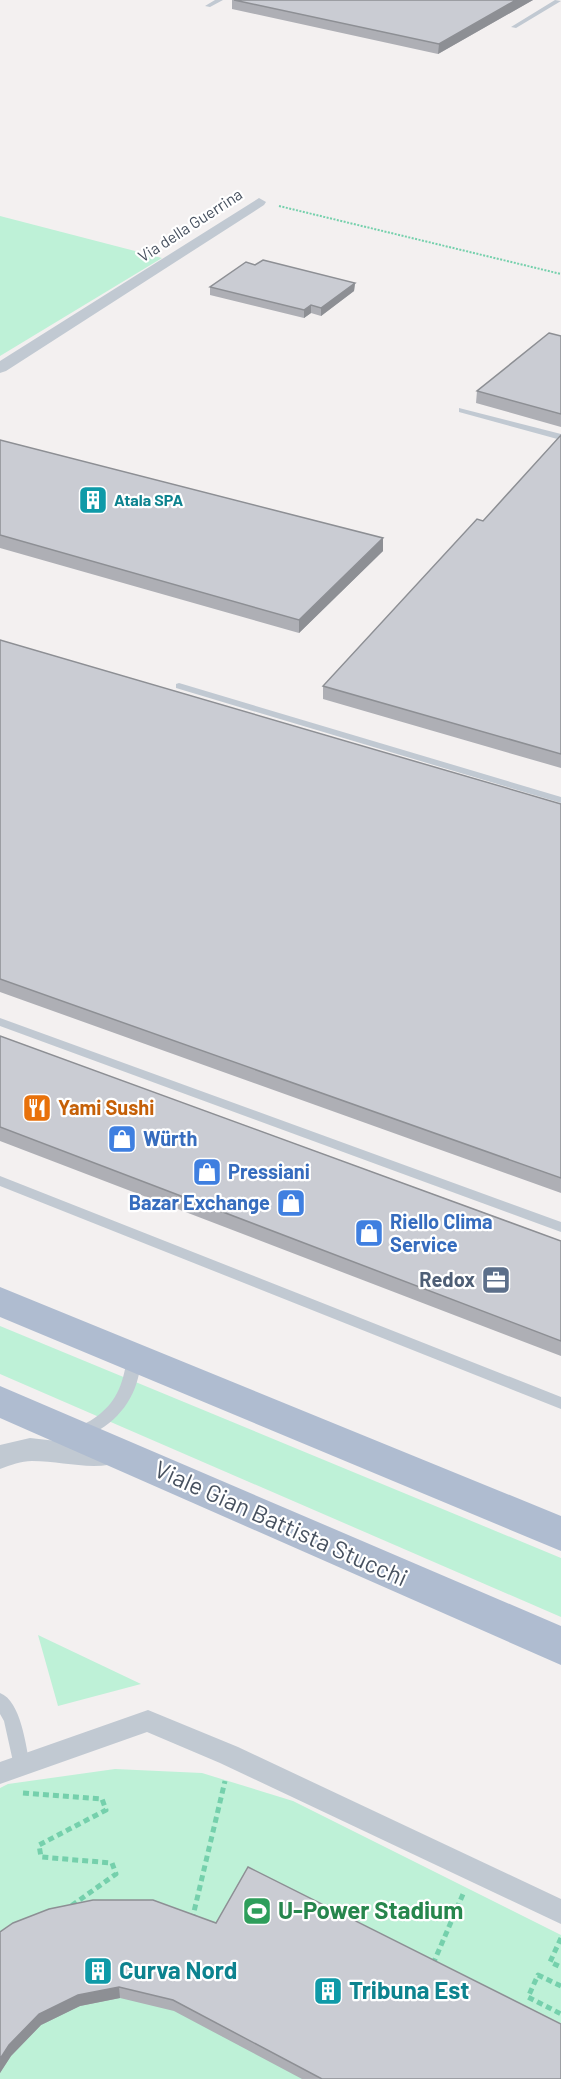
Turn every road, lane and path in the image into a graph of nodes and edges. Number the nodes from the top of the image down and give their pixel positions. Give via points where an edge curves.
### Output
1 (220, 0) edge
2 (559, 0) edge
3 (208, 6) dead end
4 (514, 27) dead end
5 (259, 202) joint
6 (561, 274) edge
7 (0, 368) edge
8 (462, 410) dead end
9 (561, 437) edge
10 (179, 686) dead end
11 (561, 800) edge
12 (0, 1022) edge
13 (0, 1181) edge
14 (561, 1227) edge
15 (0, 1301) edge
16 (134, 1357) junction
17 (0, 1401) edge
18 (561, 1403) edge
19 (76, 1434) junction
20 (118, 1453) junction
21 (0, 1457) edge
22 (561, 1534) edge
23 (561, 1646) edge
24 (1, 1703) edge
25 (229, 1755) junction
26 (11, 1777) edge
27 (473, 1872) junction
28 (70, 1907) edge
29 (561, 1912) edge
30 (191, 1924) edge
31 (561, 1937) edge
32 (561, 1967) edge
33 (431, 1970) edge
34 (561, 1986) edge
35 (561, 2014) edge

1 - 3 lane
2 - 4 lane
5 - 6 path, Via della Guerrina
5 - 7 street, Via della Guerrina
8 - 9 lane
10 - 11 lane
12 - 14 lane
13 - 18 lane
15 - 16 main road
16 - 19 lane via 130,1388 123,1402 103,1422
16 - 22 main road
17 - 19 main road, Viale Gian Battista Stucchi
19 - 20 main road, Viale Gian Battista Stucchi
20 - 21 street via 78,1455 18,1449
20 - 23 main road, Viale Gian Battista Stucchi
24 - 26 lane via 12,1719
25 - 26 street via 148,1721
25 - 27 street
25 - 30 path
26 - 28 path via 102,1799 106,1810 39,1845 41,1857 112,1863 116,1874
27 - 29 street
27 - 33 path
31 - 32 path via 550,1962
34 - 35 path via 538,1975 528,1997

